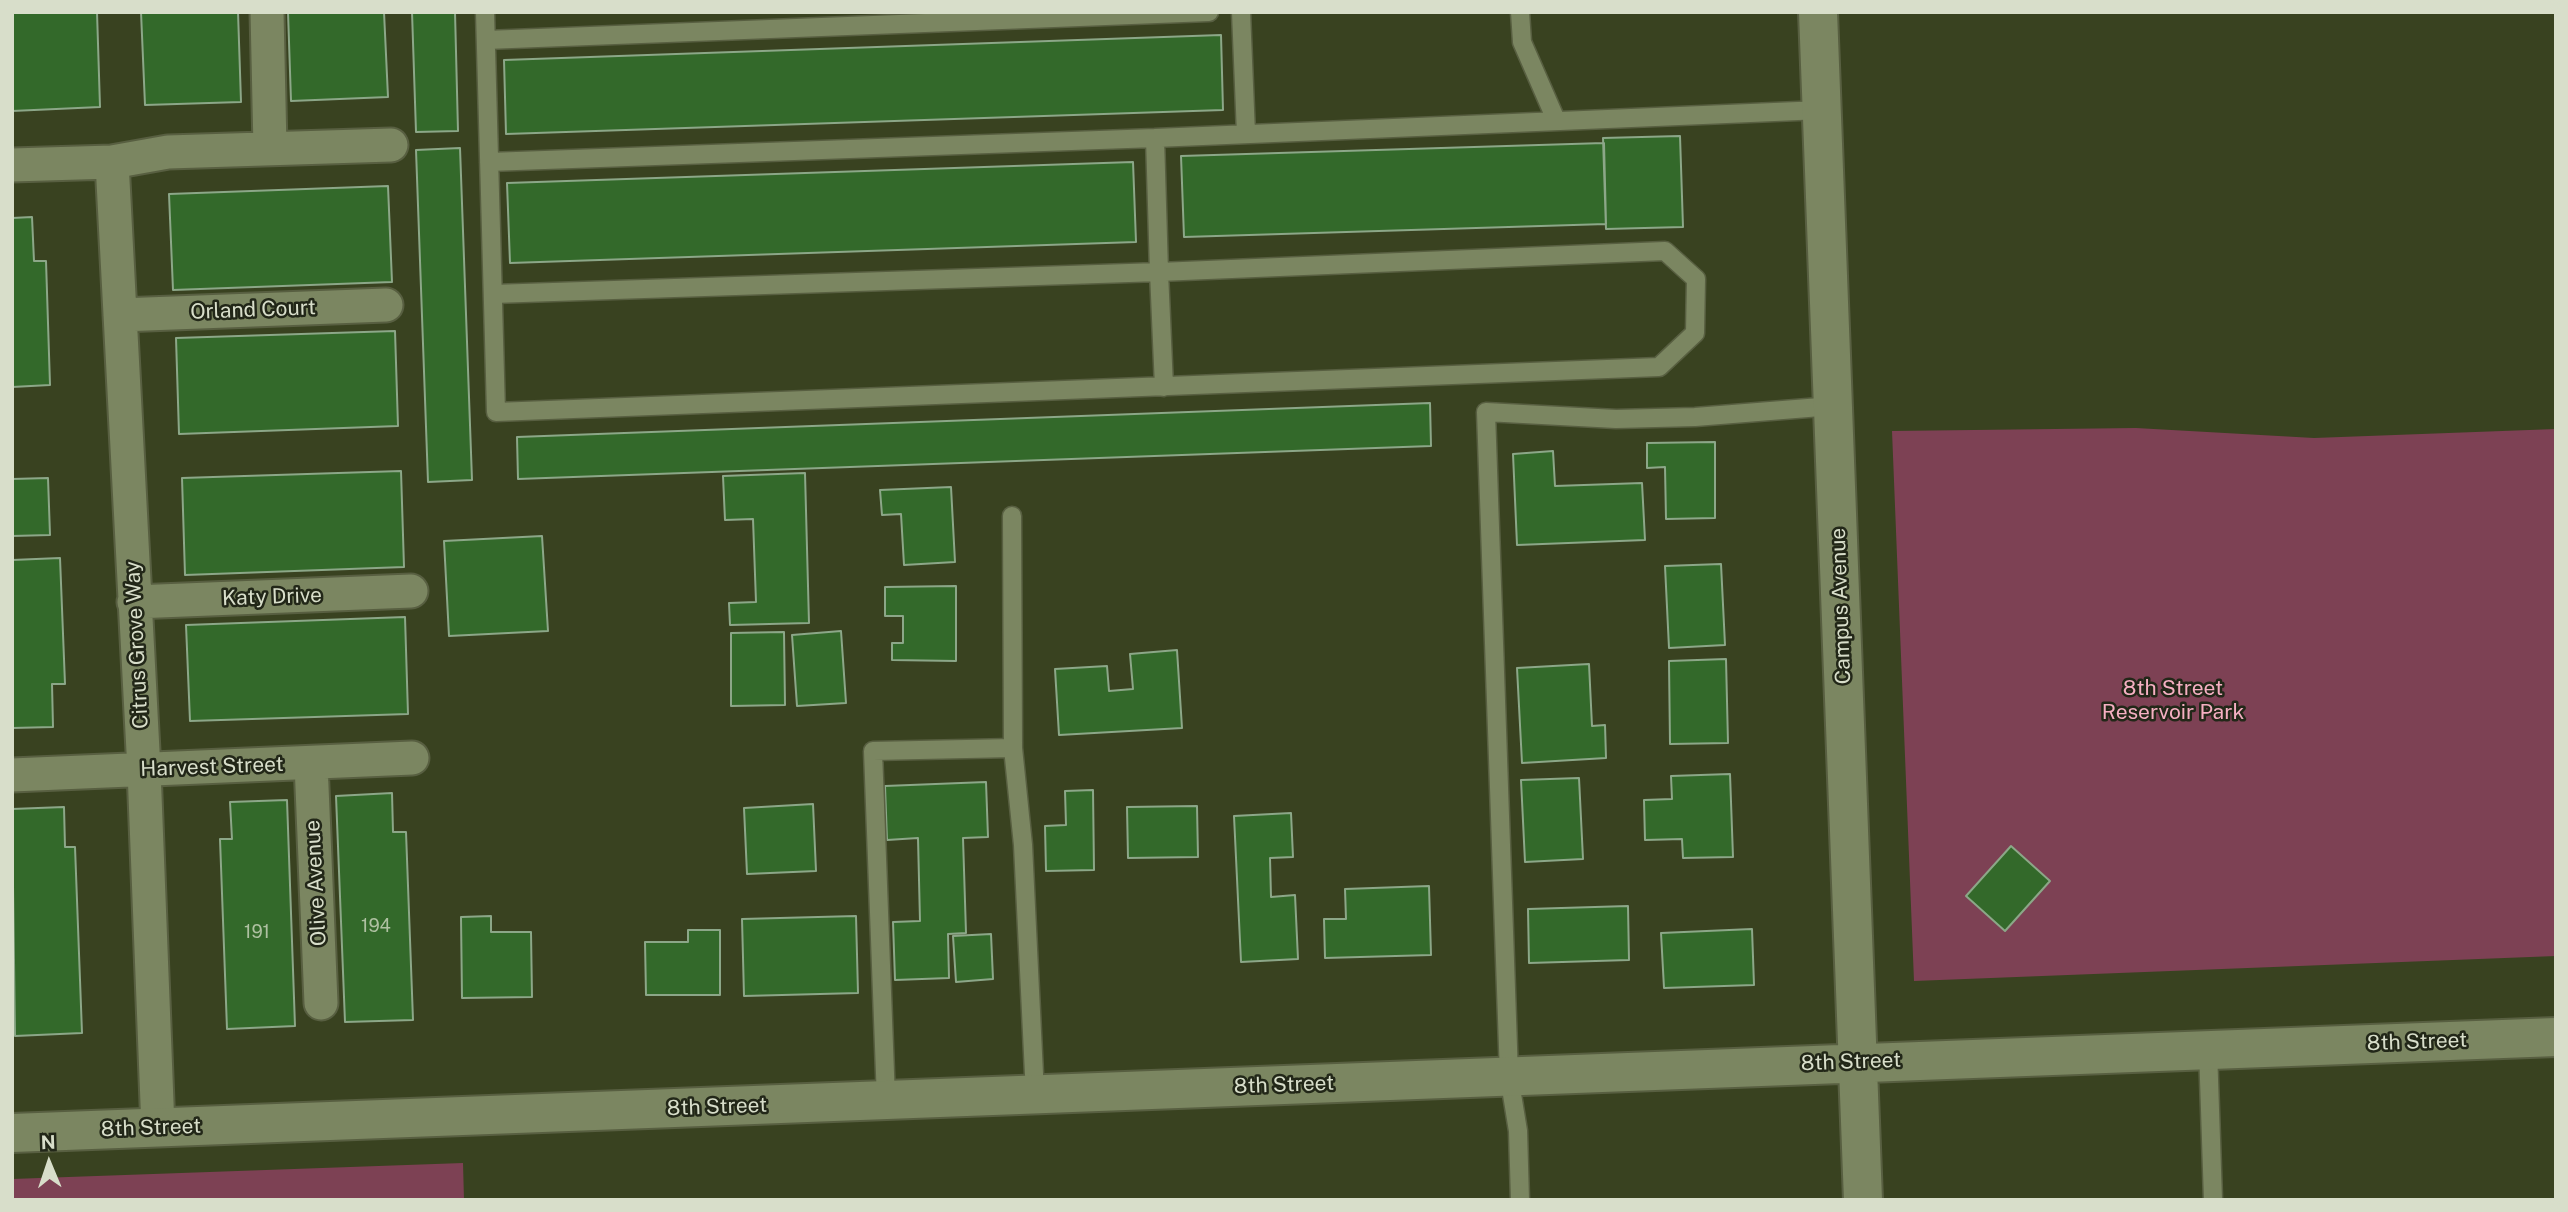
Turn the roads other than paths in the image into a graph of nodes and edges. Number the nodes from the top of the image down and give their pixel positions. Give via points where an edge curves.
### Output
1 (267, 12) edge
2 (485, 12) edge
3 (1209, 12) edge
4 (1241, 12) edge
5 (1520, 12) edge
6 (1818, 12) edge
7 (486, 40) junction
8 (1822, 110) junction
9 (1556, 120) junction
10 (1246, 134) junction
11 (1155, 138) junction
12 (391, 145) dead end
13 (270, 148) junction
14 (112, 162) junction
15 (489, 162) junction
16 (12, 164) edge
17 (1159, 272) junction
18 (493, 294) junction
19 (386, 305) dead end
20 (120, 315) junction
21 (1164, 387) junction
22 (1833, 406) junction
23 (1012, 516) dead end
24 (411, 591) dead end
25 (134, 602) junction
26 (1013, 748) junction
27 (412, 758) dead end
28 (311, 762) junction
29 (144, 770) junction
30 (12, 775) edge
31 (321, 1003) dead end
32 (2556, 1037) edge
33 (2208, 1049) junction
34 (1858, 1062) junction
35 (1509, 1076) junction
36 (1035, 1095) junction
37 (887, 1100) junction
38 (159, 1128) junction
39 (12, 1133) edge
40 (1520, 1200) edge
41 (1863, 1200) edge
42 (2213, 1200) edge

1 - 13 street
2 - 7 lane
3 - 7 lane
4 - 10 lane
5 - 9 lane via 1522,42
6 - 8 street, Campus Avenue
7 - 15 lane
8 - 9 lane
8 - 22 street, Campus Avenue
9 - 10 lane
10 - 11 lane
11 - 15 lane
11 - 17 lane
12 - 13 street
13 - 14 street via 168,152
14 - 16 street
14 - 20 street, Citrus Grove Way
15 - 18 lane
17 - 18 lane
17 - 21 lane
17 - 21 lane via 1665,251 1696,279 1695,333 1659,367
18 - 21 lane via 496,412
19 - 20 street, Orland Court
20 - 25 street, Citrus Grove Way
22 - 34 street, Campus Avenue
22 - 35 lane via 1616,419 1486,412
23 - 26 lane
24 - 25 street, Katy Drive
25 - 29 street, Citrus Grove Way
26 - 36 lane via 1023,845
26 - 37 lane via 873,751
27 - 28 street, Harvest Street
28 - 29 street, Harvest Street
28 - 31 street, Olive Avenue
29 - 30 street, Harvest Street
29 - 38 street, Citrus Grove Way
32 - 33 street, 8th Street
33 - 34 street, 8th Street
33 - 42 lane
34 - 35 street, 8th Street
34 - 41 street, Campus Avenue
35 - 36 street, 8th Street
35 - 40 lane via 1518,1130
36 - 37 street, 8th Street
37 - 38 street, 8th Street
38 - 39 street, 8th Street

